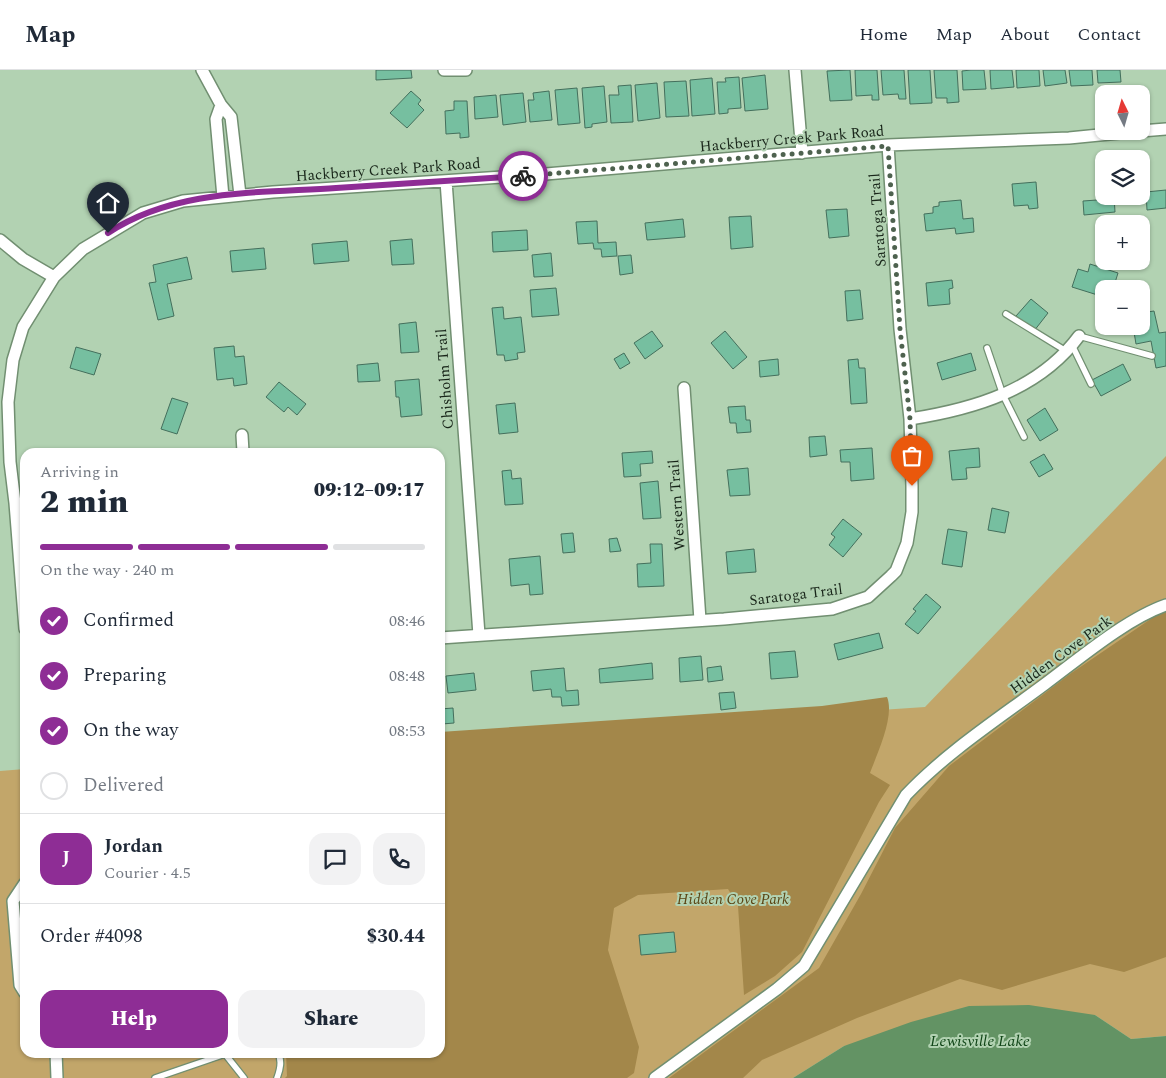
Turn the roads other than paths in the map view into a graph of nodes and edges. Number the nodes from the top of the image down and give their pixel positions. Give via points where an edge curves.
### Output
1 (202, 70) edge
2 (466, 70) edge
3 (795, 70) edge
4 (444, 71) edge
5 (221, 105) junction
6 (232, 129) junction
7 (1166, 129) edge
8 (1150, 130) edge
9 (217, 131) junction
10 (1095, 135) edge
11 (888, 146) junction
12 (802, 153) junction
13 (446, 181) junction
14 (240, 195) junction
15 (223, 196) junction
16 (0, 240) edge
17 (54, 278) junction
18 (1006, 314) dead end
19 (1079, 336) joint
20 (987, 348) dead end
21 (1070, 349) junction
22 (1152, 356) dead end
23 (1091, 384) dead end
24 (684, 388) dead end
25 (1003, 395) junction
26 (910, 419) junction
27 (242, 435) dead end
28 (1024, 437) dead end
29 (243, 448) edge
30 (5, 462) edge
31 (6, 479) edge
32 (20, 590) edge
33 (1166, 605) edge
34 (700, 620) junction
35 (479, 635) junction
36 (445, 638) edge
37 (20, 890) edge
38 (20, 985) edge
39 (56, 1058) edge
40 (213, 1058) edge
41 (231, 1058) edge
42 (280, 1058) edge
43 (58, 1078) edge
44 (155, 1078) edge
45 (244, 1078) edge
46 (277, 1078) edge
47 (655, 1078) edge

1 - 5 street
2 - 4 street
3 - 12 street
5 - 6 street via 231,117
5 - 9 street via 216,119
6 - 9 street
6 - 14 street
7 - 8 street, Hackberry Creek Park Road
9 - 15 street
10 - 11 street, Hackberry Creek Park Road
11 - 12 street, Hackberry Creek Park Road
11 - 26 street, Saratoga Trail via 900,329
12 - 13 street, Hackberry Creek Park Road
13 - 14 street, Hackberry Creek Park Road
13 - 35 street, Chisholm Trail
14 - 15 street, Hackberry Creek Park Road
15 - 17 street, Hackberry Creek Park Road via 183,201 143,213 83,250
16 - 17 street
17 - 30 street, Hackberry Creek Park Road via 24,327 13,360
18 - 21 lane
19 - 21 street
19 - 22 lane
20 - 25 lane
21 - 23 lane
21 - 25 street via 1024,384
24 - 34 street, Western Trail
25 - 26 street via 986,402
25 - 28 lane
26 - 34 street, Saratoga Trail via 912,512 907,543 896,571 880,587 868,597 832,608
27 - 29 street
30 - 31 street, Hackberry Creek Park Road
31 - 32 street, Hackberry Creek Park Road
33 - 47 street, Hidden Cove Park via 1150,611 1081,658 944,759 918,782 906,795 804,966 778,989
34 - 35 street, Saratoga Trail
35 - 36 street, Saratoga Trail
37 - 38 street via 13,901
39 - 43 street
40 - 44 lane
41 - 45 lane
42 - 46 lane

